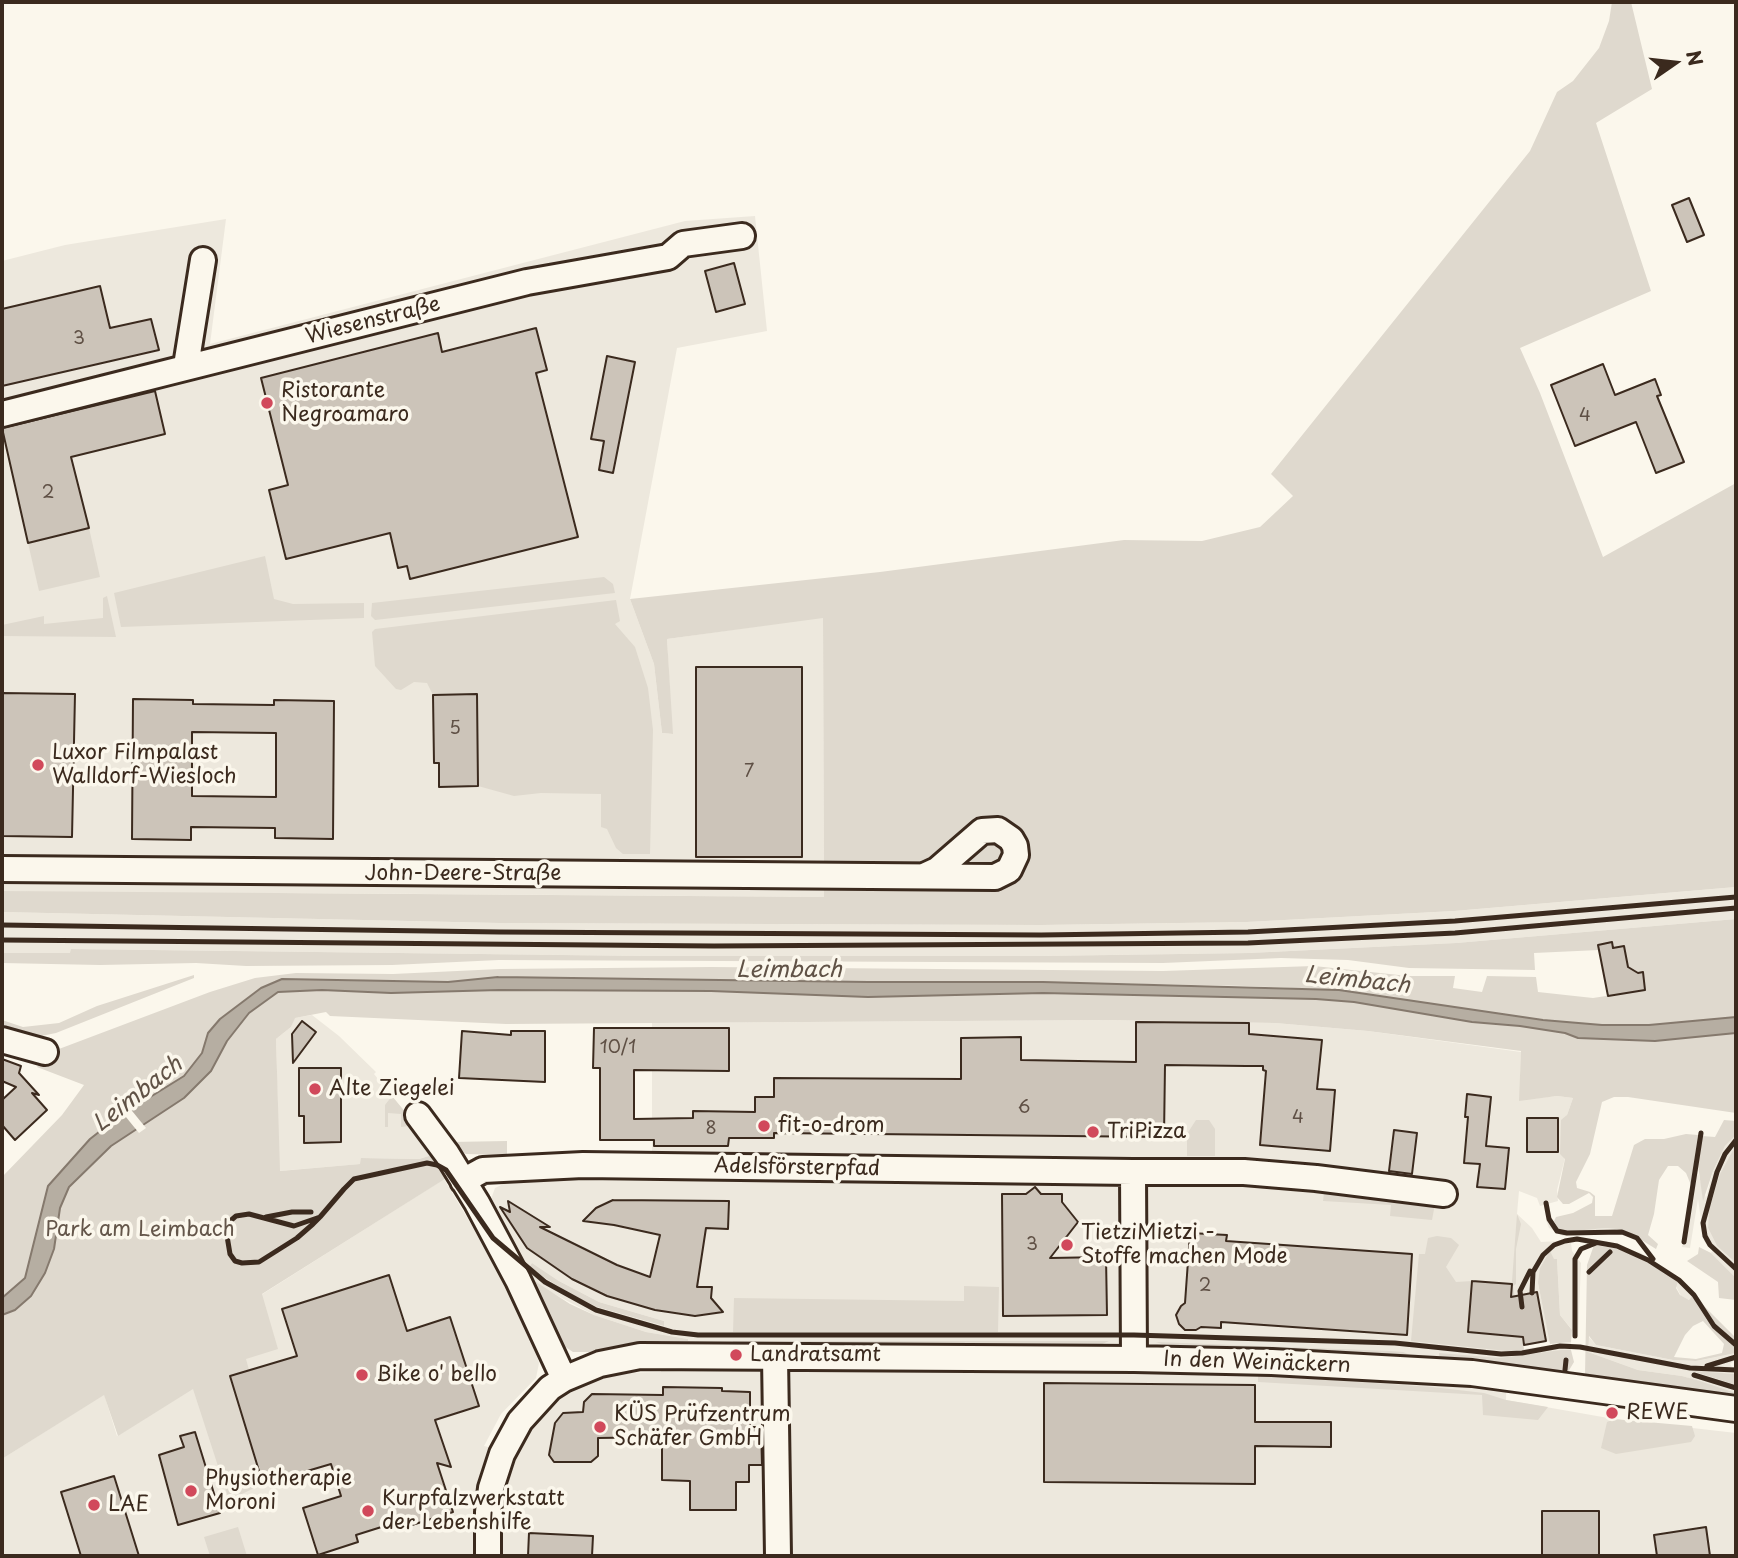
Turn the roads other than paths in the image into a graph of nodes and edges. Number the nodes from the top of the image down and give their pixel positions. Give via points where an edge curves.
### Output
1 (742, 236) dead end
2 (203, 260) dead end
3 (186, 366) junction
4 (2, 414) edge
5 (2, 869) edge
6 (924, 876) dead end
7 (2, 1040) edge
8 (45, 1052) dead end
9 (418, 1115) dead end
10 (1133, 1172) junction
11 (463, 1181) junction
12 (1444, 1194) dead end
13 (775, 1357) junction
14 (1134, 1359) junction
15 (564, 1379) junction
16 (1736, 1409) edge
17 (488, 1556) edge
18 (778, 1556) edge

1 - 3 street, Wiesenstraße via 683,244 668,257 527,282
2 - 3 street
3 - 4 street, Wiesenstraße
5 - 6 street, John-Deere-Straße
7 - 8 street
9 - 11 street
10 - 11 street, Adelsförsterpfad via 583,1166 483,1170
10 - 12 street, Adelsförsterpfad via 1244,1172
10 - 14 street
11 - 15 street via 503,1251
13 - 14 street, In den Weinäckern
13 - 15 street, In den Weinäckern via 640,1356 600,1364
13 - 18 street
14 - 16 street, In den Weinäckern via 1472,1373
15 - 17 street, In den Weinäckern via 533,1405 502,1454 491,1488

